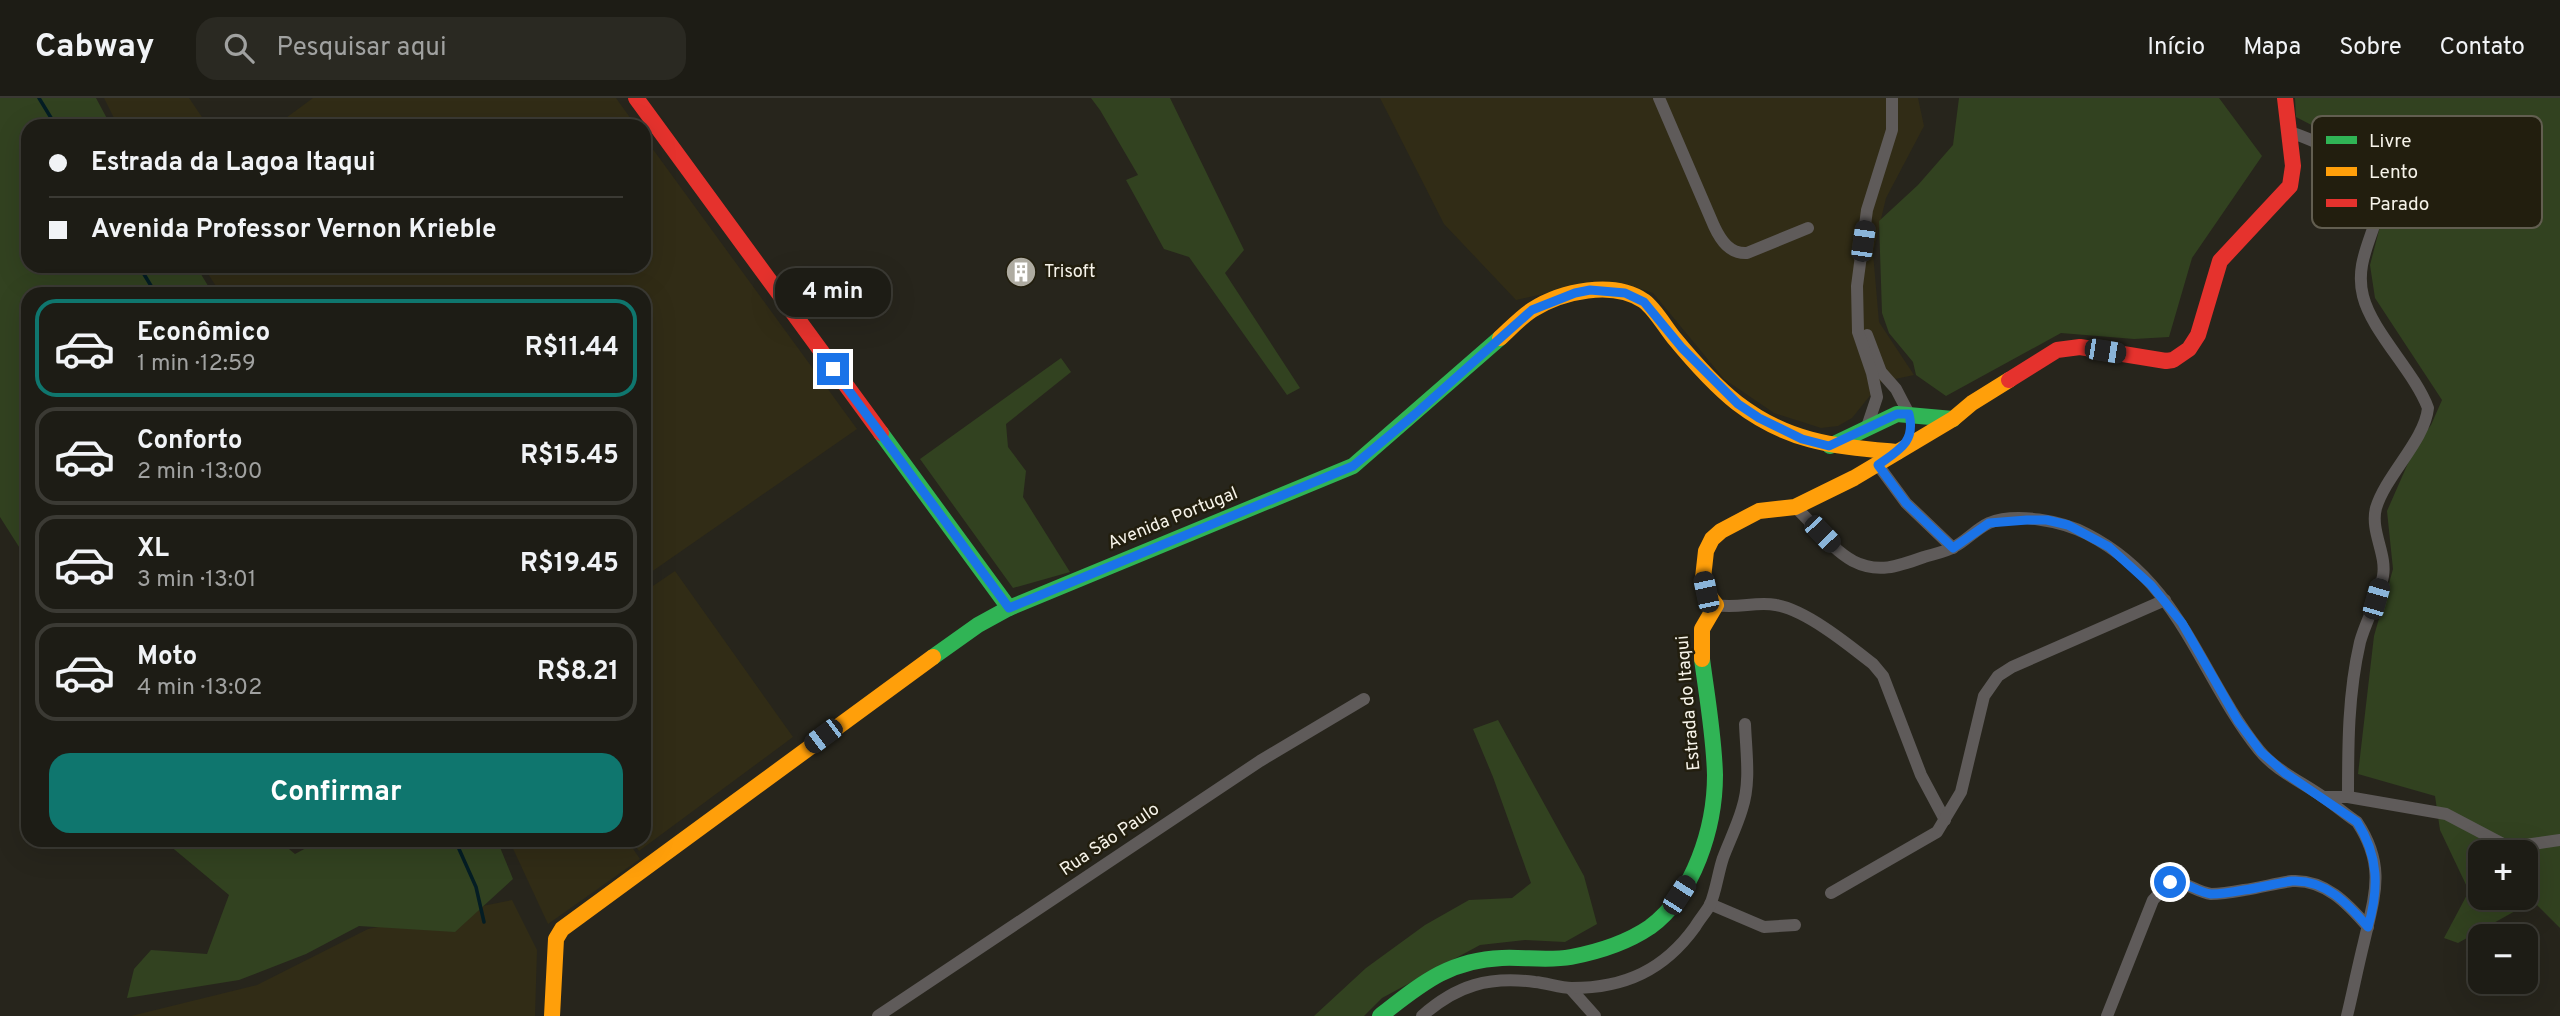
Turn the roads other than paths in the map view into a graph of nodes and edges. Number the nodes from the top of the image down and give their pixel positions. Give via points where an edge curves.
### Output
1 (636, 98) edge
2 (1658, 98) edge
3 (1892, 98) edge
4 (2285, 98) edge
5 (2290, 132) junction
6 (2312, 141) edge
7 (1808, 228) dead end
8 (2373, 228) edge
9 (1856, 302) junction
10 (1909, 414) junction
11 (1953, 419) junction
12 (1867, 427) junction
13 (1829, 446) junction
14 (1866, 451) junction
15 (1897, 452) junction
16 (1878, 465) junction
17 (1854, 478) junction
18 (1795, 507) junction
19 (1953, 548) junction
20 (2165, 600) junction
21 (1716, 605) junction
22 (1009, 608) junction
23 (1364, 699) dead end
24 (1745, 724) dead end
25 (2324, 797) junction
26 (2348, 797) junction
27 (1945, 820) junction
28 (2560, 840) edge
29 (1830, 893) dead end
30 (1710, 904) junction
31 (1795, 925) dead end
32 (2368, 927) junction
33 (1570, 988) junction
34 (552, 1016) edge
35 (878, 1016) edge
36 (1380, 1016) edge
37 (1422, 1016) edge
38 (1595, 1016) edge
39 (2107, 1016) edge
40 (2347, 1016) edge

1 - 22 street
2 - 7 street via 1725,244 1747,253
3 - 9 street via 1892,130 1867,210
4 - 5 street
5 - 6 street
5 - 11 street via 2294,173 2290,186 2220,261 2198,335 2182,355 2166,361 2080,347 2057,349
8 - 26 street via 2362,258 2363,296 2428,408 2375,511 2384,574 2350,688
9 - 10 street via 1881,372
9 - 12 street via 1858,332 1877,397
10 - 11 street
10 - 12 street via 1897,414
10 - 15 street via 1911,433
11 - 15 street
12 - 13 street
12 - 14 street
13 - 14 street, Avenida Portugal
13 - 22 street, Avenida Portugal via 1787,432 1738,404 1644,302 1625,293 1590,290 1532,310 1353,466
14 - 15 street, Avenida Portugal
14 - 17 street
15 - 16 street
16 - 17 street
16 - 19 street via 1906,503
17 - 18 street
18 - 19 street via 1839,551 1875,569 1896,567
18 - 21 street via 1759,511 1737,520 1712,539 1703,578
19 - 20 street via 1989,523 2047,520 2068,525 2109,547
20 - 25 street via 2261,752
20 - 27 street via 1998,676 1980,705 1961,792
21 - 27 street via 1775,605 1796,611 1873,664 1883,676 1921,775
21 - 36 street, Estrada do Itaqui via 1700,629 1715,763 1712,815 1690,880 1669,911 1646,932 1568,958 1500,958 1446,969
22 - 34 street, Avenida Portugal via 852,715 567,924 556,939
23 - 35 street, Rua São Paulo via 1260,761
24 - 30 street via 1743,806
25 - 26 street
25 - 32 street via 2357,822 2365,834 2375,864 2375,902
26 - 28 street via 2446,814 2503,844
27 - 29 street via 1923,842
30 - 31 street via 1764,927
30 - 33 street via 1682,944 1653,970 1617,983
32 - 39 street via 2345,902 2308,882 2211,894 2170,882 2153,900
32 - 40 street
33 - 37 street via 1508,979 1474,984
33 - 38 street

